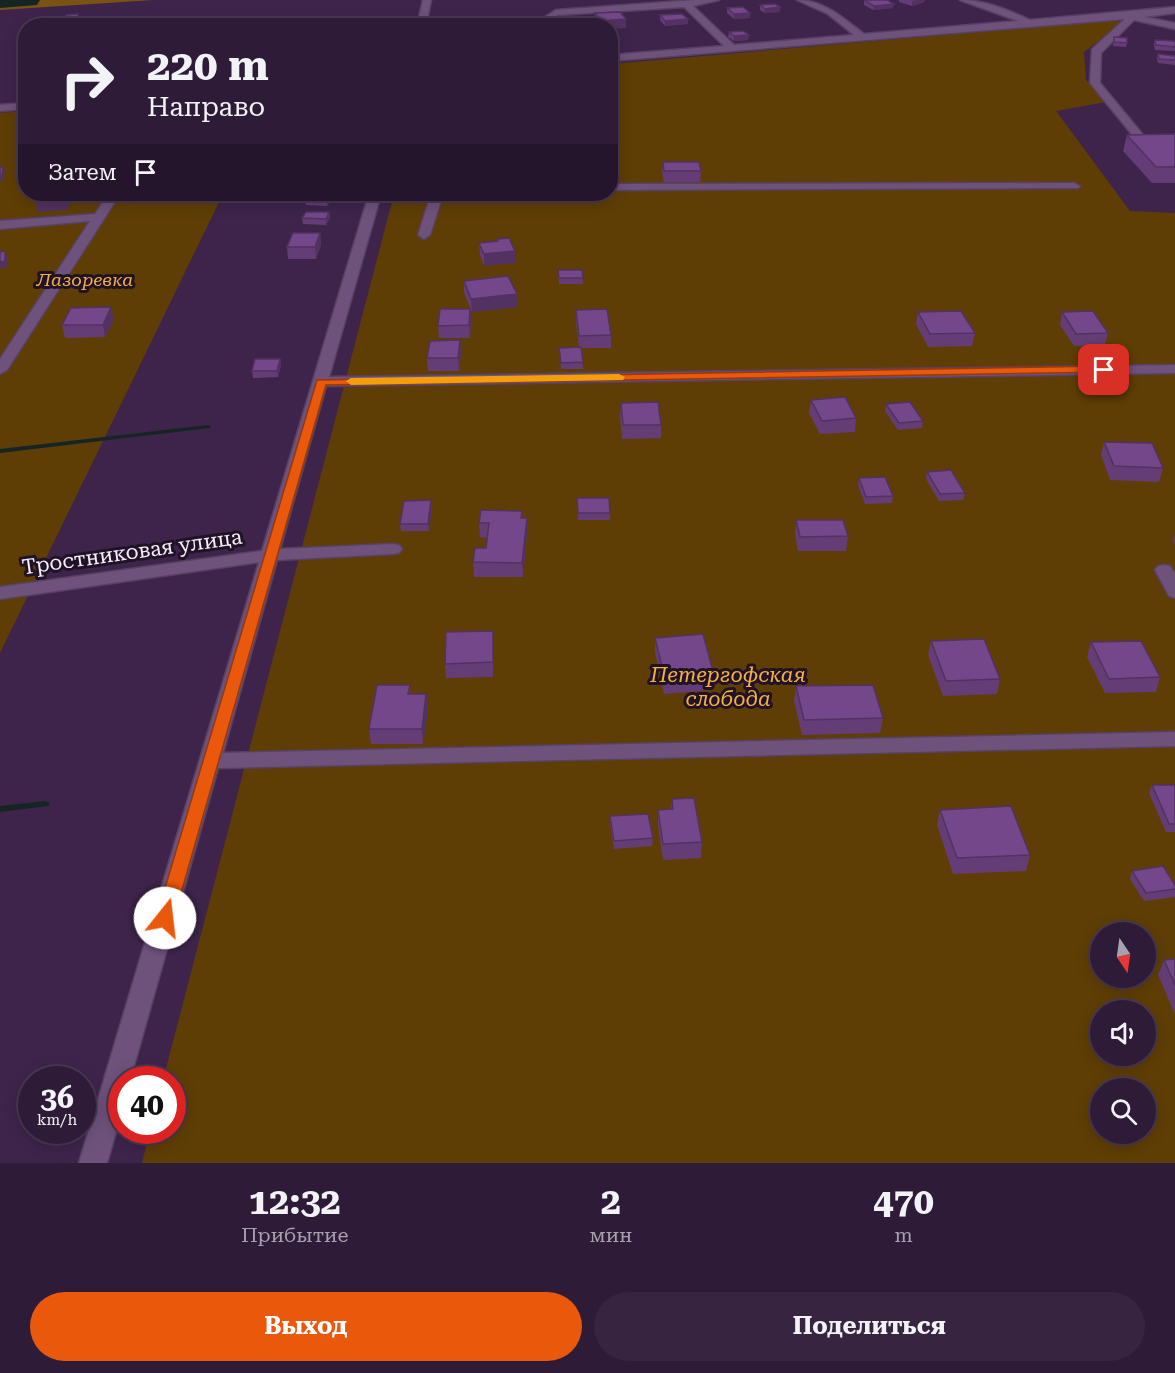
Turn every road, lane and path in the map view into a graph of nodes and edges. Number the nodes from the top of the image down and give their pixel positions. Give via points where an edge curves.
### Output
1 (427, 0) edge
2 (715, 0) edge
3 (801, 0) edge
4 (964, 0) edge
5 (686, 4) junction
6 (1175, 10) edge
7 (1132, 17) junction
8 (423, 18) edge
9 (548, 18) edge
10 (1029, 23) junction
11 (1175, 26) edge
12 (863, 38) junction
13 (732, 48) junction
14 (618, 57) edge
15 (18, 107) edge
16 (0, 108) edge
17 (1143, 141) edge
18 (1074, 186) dead end
19 (618, 187) edge
20 (109, 201) edge
21 (373, 201) edge
22 (434, 201) edge
23 (99, 217) junction
24 (0, 225) edge
25 (424, 235) dead end
26 (0, 369) edge
27 (1175, 369) edge
28 (321, 382) junction
29 (393, 549) dead end
30 (270, 555) junction
31 (1164, 570) dead end
32 (1175, 592) edge
33 (0, 593) edge
34 (1175, 740) edge
35 (210, 761) junction
36 (93, 1163) edge

1 - 8 street
2 - 5 street
3 - 12 street via 831,12
4 - 10 street
5 - 9 street via 556,14
5 - 13 street
6 - 7 street
7 - 10 street
7 - 11 street
7 - 17 street via 1097,49 1095,83
10 - 12 street
12 - 13 street
13 - 14 street
15 - 16 street
18 - 19 street
20 - 23 street
21 - 28 street
22 - 25 street
23 - 24 street
23 - 26 street
27 - 28 street
28 - 30 street
29 - 30 street, Тростниковая улица
30 - 33 street, Тростниковая улица
30 - 35 street
31 - 32 street
34 - 35 street
35 - 36 street

